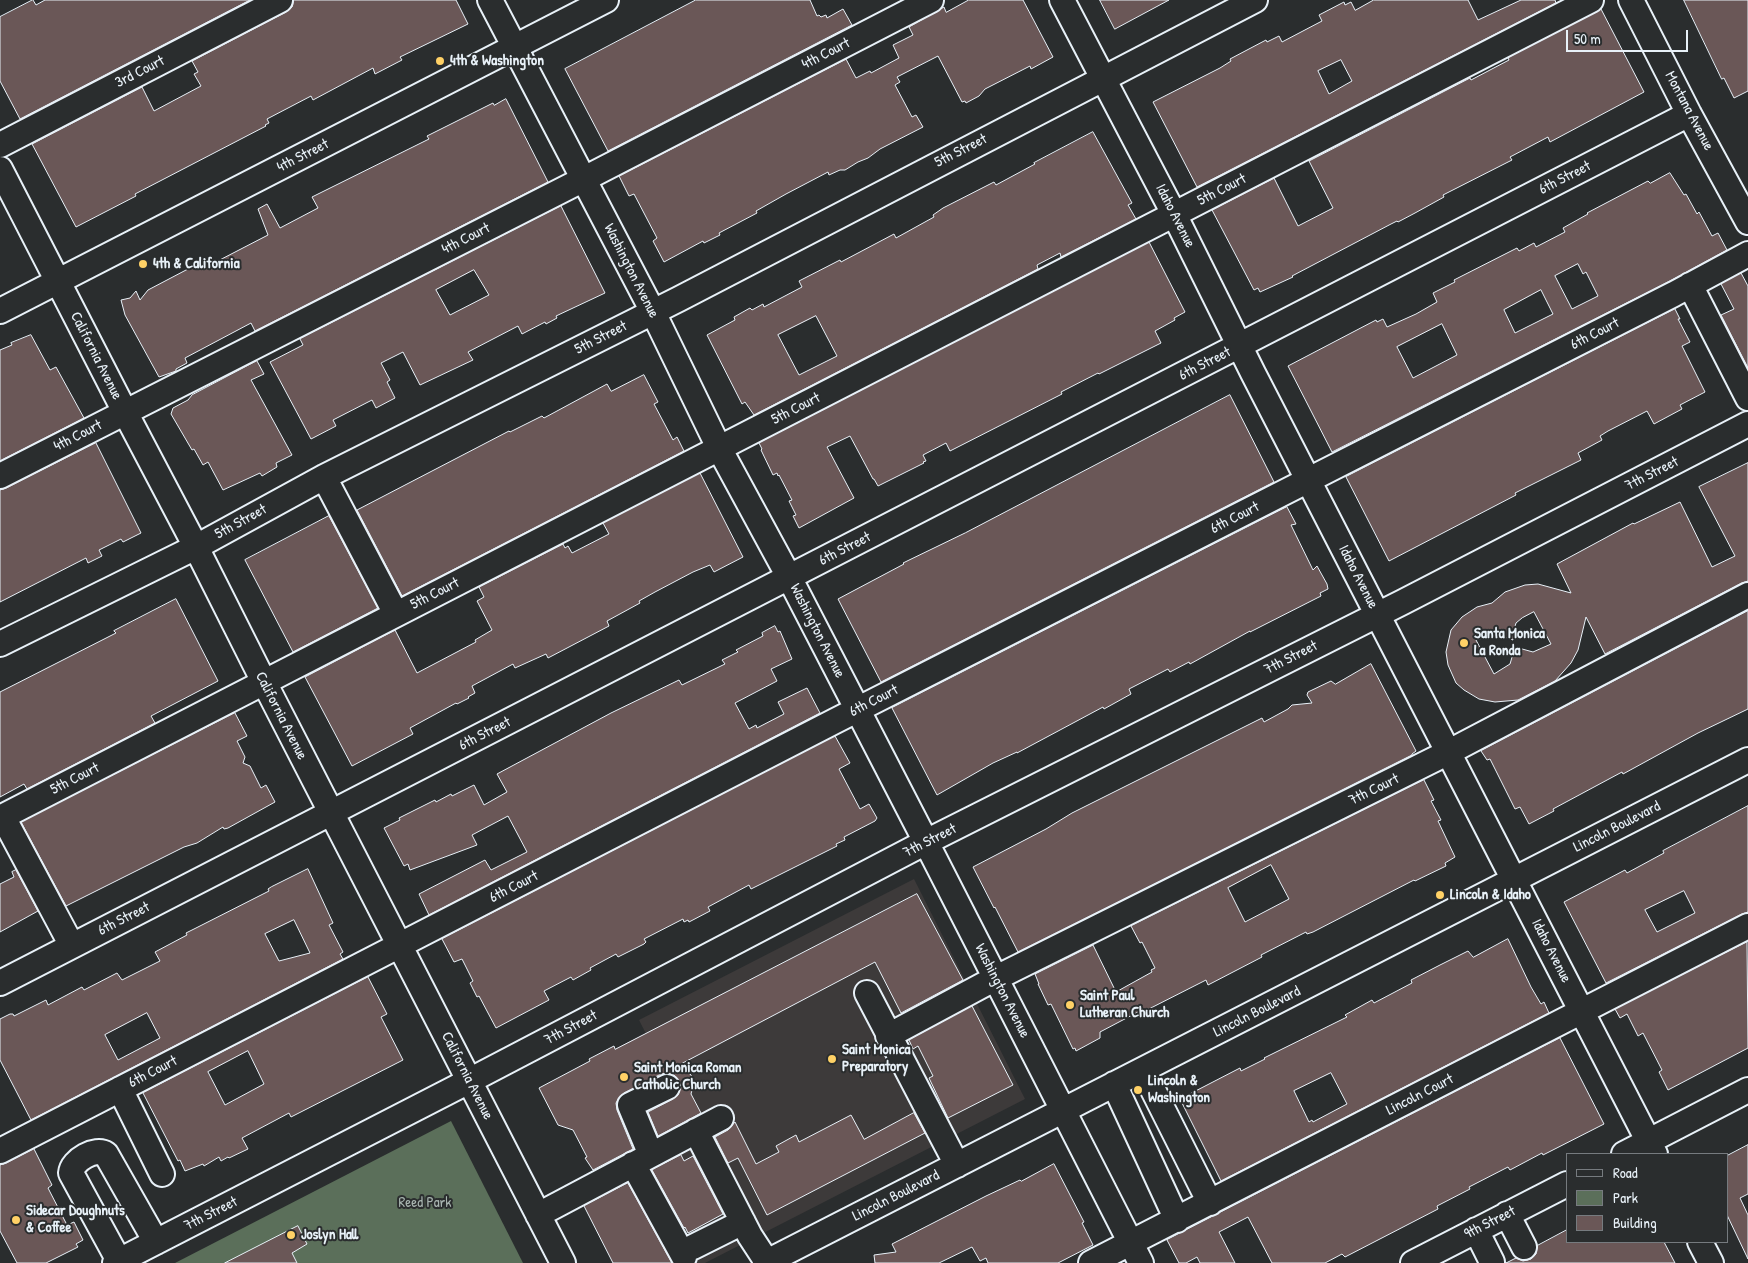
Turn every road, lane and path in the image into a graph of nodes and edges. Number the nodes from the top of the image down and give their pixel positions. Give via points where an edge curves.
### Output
1 (280, 0) edge
2 (490, 0) edge
3 (606, 0) edge
4 (931, 0) edge
5 (1062, 0) edge
6 (1254, 0) edge
7 (1591, 0) edge
8 (1631, 0) edge
9 (516, 47) junction
10 (1103, 78) junction
11 (1689, 114) junction
12 (0, 145) edge
13 (0, 170) edge
14 (584, 179) junction
15 (1174, 214) junction
16 (1748, 222) edge
17 (1748, 254) edge
18 (58, 281) junction
19 (1690, 285) junction
20 (0, 311) edge
21 (652, 312) junction
22 (1239, 346) junction
23 (1748, 398) edge
24 (125, 412) junction
25 (1748, 424) edge
26 (719, 448) junction
27 (0, 476) edge
28 (324, 477) junction
29 (1308, 481) junction
30 (196, 546) junction
31 (789, 577) junction
32 (1748, 595) edge
33 (396, 614) junction
34 (1378, 615) junction
35 (0, 644) edge
36 (264, 682) junction
37 (857, 710) junction
38 (1449, 752) junction
39 (1748, 760) edge
40 (331, 813) junction
41 (2, 817) edge
42 (926, 842) junction
43 (1514, 880) junction
44 (1748, 926) edge
45 (72, 946) junction
46 (400, 946) junction
47 (996, 978) junction
48 (0, 983) edge
49 (867, 993) dead end
50 (1582, 1012) junction
51 (888, 1036) junction
52 (1143, 1070) junction
53 (469, 1081) junction
54 (1114, 1084) junction
55 (667, 1087) dead end
56 (120, 1089) junction
57 (1748, 1090) edge
58 (1064, 1110) junction
59 (721, 1118) dead end
60 (696, 1131) junction
61 (1652, 1148) edge
62 (0, 1151) edge
63 (1629, 1153) edge
64 (642, 1160) junction
65 (957, 1165) junction
66 (162, 1174) dead end
67 (1566, 1185) edge
68 (1210, 1203) junction
69 (1508, 1214) junction
70 (538, 1215) junction
71 (1177, 1220) junction
72 (742, 1222) junction
73 (1476, 1230) junction
74 (156, 1242) junction
75 (1701, 1243) edge
76 (1524, 1247) dead end
77 (1136, 1253) edge
78 (117, 1262) edge
79 (1492, 1262) edge
80 (563, 1263) edge
81 (766, 1263) edge
82 (1091, 1263) edge
83 (1413, 1263) edge
84 (1711, 1263) edge

1 - 12 street, 3rd Court
2 - 9 street, Washington Avenue
3 - 9 street, 4th Street
4 - 14 street, 4th Court
5 - 10 street, Idaho Avenue
6 - 10 street, 5th Street
7 - 15 street, 5th Court
8 - 11 street, Montana Avenue
9 - 14 street, Washington Avenue
9 - 18 street, 4th Street
10 - 15 street, Idaho Avenue
10 - 21 street, 5th Street
11 - 16 street, Montana Avenue
11 - 22 street, 6th Street
13 - 18 street, California Avenue
14 - 21 street, Washington Avenue
14 - 24 street, 4th Court
15 - 22 street, Idaho Avenue
15 - 26 street, 5th Court
17 - 19 street, 6th Court
18 - 20 street, 4th Street
18 - 24 street, California Avenue
19 - 23 street
19 - 29 street, 6th Court
21 - 26 street, Washington Avenue
21 - 28 street, 5th Street
22 - 29 street, Idaho Avenue
22 - 31 street, 6th Street
24 - 27 street, 4th Court
24 - 30 street, California Avenue
25 - 34 street, 7th Street
26 - 31 street, Washington Avenue
26 - 33 street, 5th Court
28 - 30 street, 5th Street
28 - 33 street
29 - 34 street, Idaho Avenue
29 - 37 street, 6th Court
30 - 35 street, 5th Street
30 - 36 street, California Avenue
31 - 37 street, Washington Avenue
31 - 40 street, 6th Street
32 - 38 street, 7th Court
33 - 36 street, 5th Court
34 - 38 street, Idaho Avenue
34 - 42 street, 7th Street
36 - 40 street, California Avenue
36 - 41 street, 5th Court
37 - 42 street, Washington Avenue
37 - 46 street, 6th Court
38 - 43 street, Idaho Avenue
38 - 47 street, 7th Court
39 - 43 street, Lincoln Boulevard
40 - 45 street, 6th Street
40 - 46 street, California Avenue
41 - 45 street
42 - 47 street, Washington Avenue
42 - 53 street, 7th Street
43 - 50 street, Idaho Avenue
43 - 52 street, Lincoln Boulevard
44 - 50 street, Lincoln Court
45 - 48 street, 6th Street
46 - 53 street, California Avenue
46 - 56 street, 6th Court
47 - 51 street, 7th Court
47 - 58 street, Washington Avenue
49 - 51 street
50 - 61 street, Idaho Avenue
50 - 68 street, Lincoln Court
51 - 65 street
52 - 54 street, Lincoln Boulevard
52 - 68 street
53 - 70 street, California Avenue
53 - 74 street, 7th Street
54 - 58 street, Lincoln Boulevard
54 - 71 street
55 - 64 street via 630,1105
56 - 62 street, 6th Court
56 - 66 street
57 - 61 street
58 - 65 street, Lincoln Boulevard
58 - 77 street, Washington Avenue
59 - 60 street
60 - 64 street
60 - 72 street
61 - 63 street
64 - 70 street
64 - 72 street via 688,1252
65 - 81 street, Lincoln Boulevard
67 - 69 street, 9th Street
68 - 71 street, Lincoln Court
69 - 73 street, 9th Street
69 - 76 street
70 - 80 street, California Avenue
71 - 77 street, Lincoln Court
72 - 81 street
73 - 79 street
73 - 83 street, 9th Street
74 - 78 street, 7th Street
74 - 78 street via 106,1154 97,1151 75,1162 71,1172
75 - 84 street
77 - 82 street, Lincoln Court

